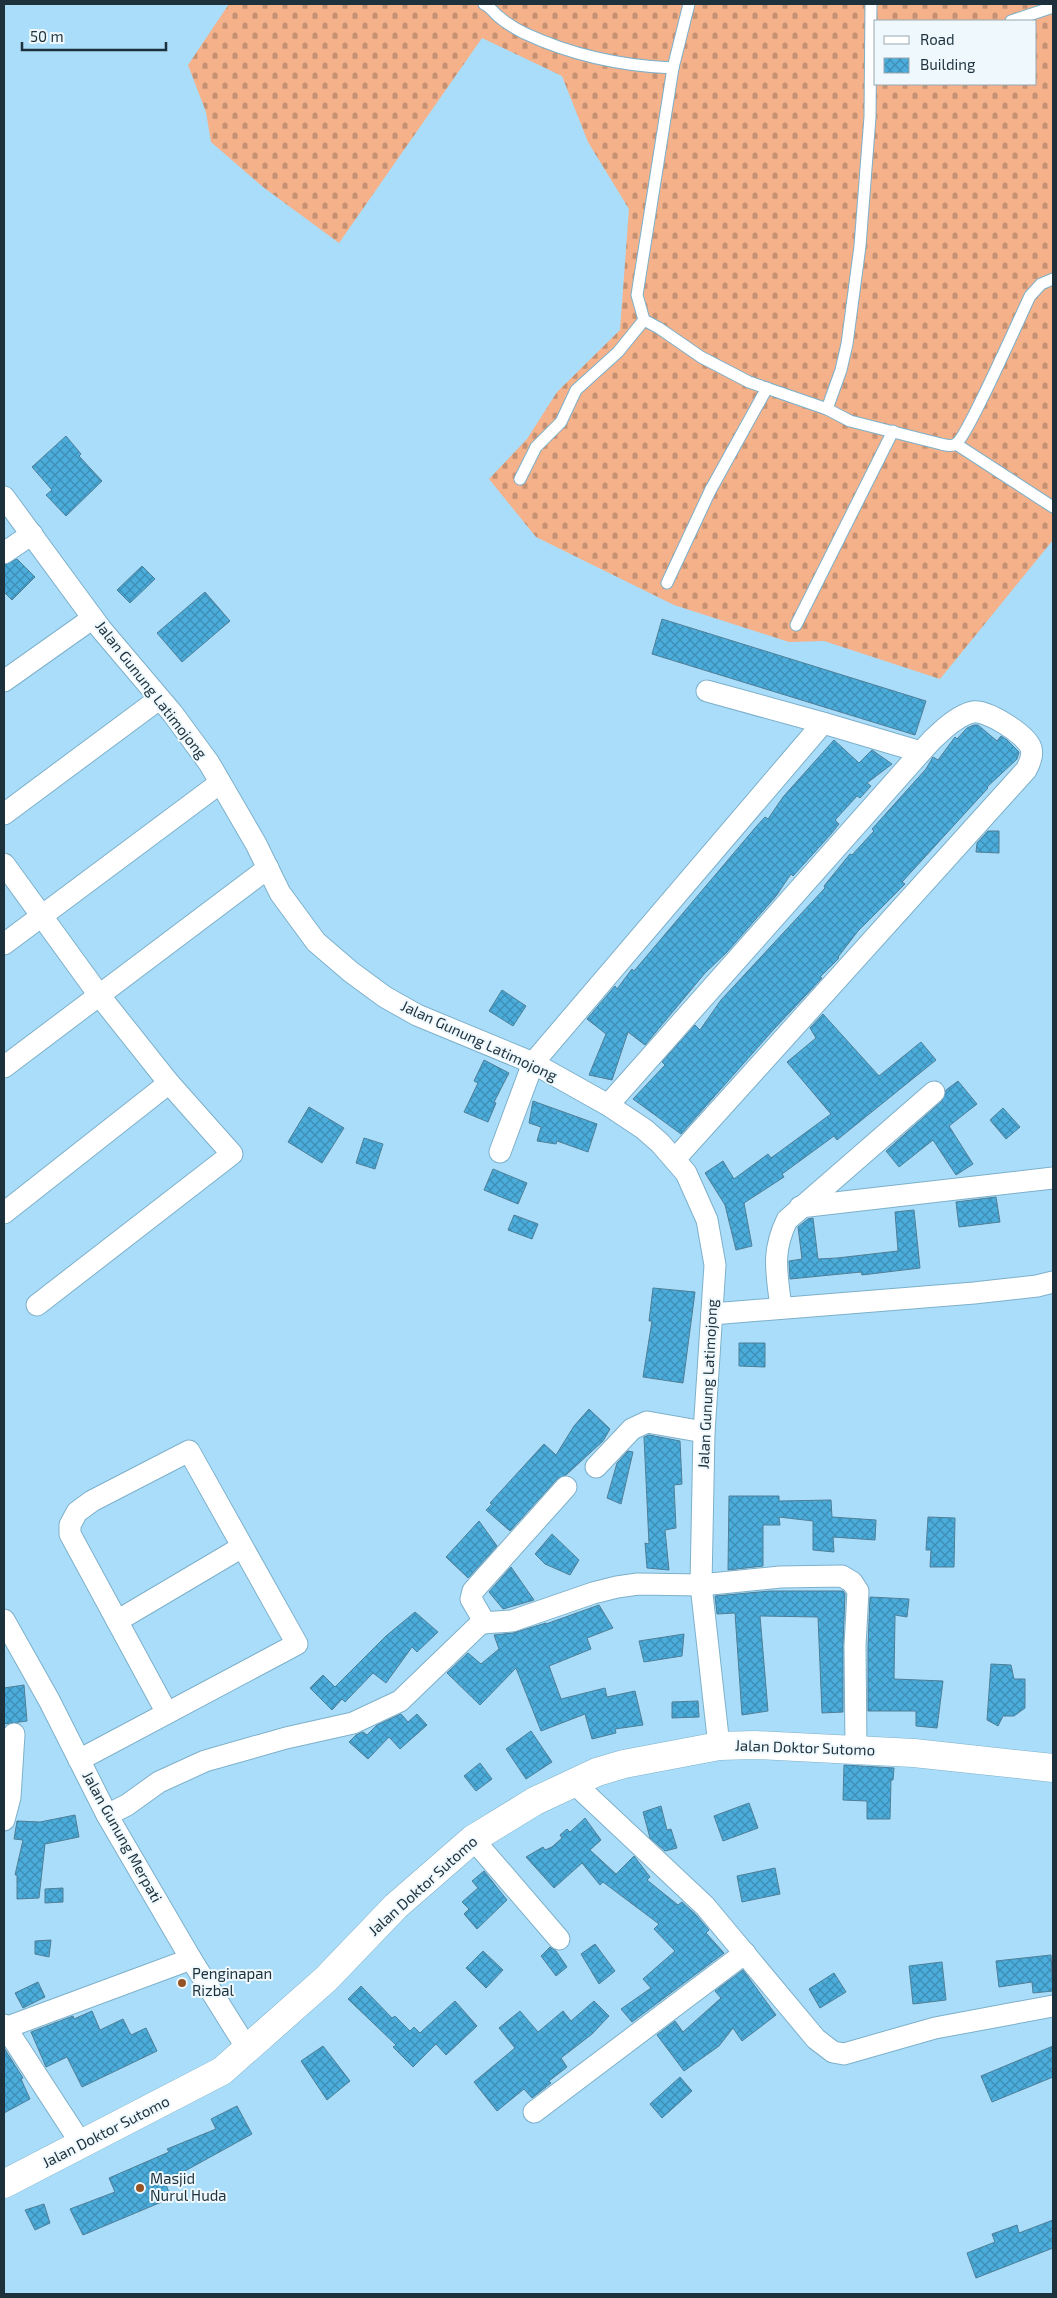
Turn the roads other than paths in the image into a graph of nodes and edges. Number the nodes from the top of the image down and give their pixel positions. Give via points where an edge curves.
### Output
1 (484, 4) edge
2 (689, 4) edge
3 (872, 4) edge
4 (1053, 7) edge
5 (1014, 20) edge
6 (674, 68) junction
7 (873, 70) edge
8 (1053, 279) edge
9 (644, 320) junction
10 (767, 388) junction
11 (827, 409) junction
12 (893, 431) junction
13 (956, 444) junction
14 (520, 479) dead end
15 (4, 497) edge
16 (1053, 507) edge
17 (32, 534) junction
18 (4, 553) edge
19 (667, 583) dead end
20 (94, 618) junction
21 (796, 624) dead end
22 (4, 681) edge
23 (707, 691) dead end
24 (159, 699) junction
25 (823, 723) junction
26 (921, 752) junction
27 (220, 783) junction
28 (4, 814) edge
29 (4, 864) edge
30 (268, 868) junction
31 (42, 916) junction
32 (4, 944) edge
33 (99, 995) junction
34 (533, 1063) junction
35 (4, 1067) edge
36 (169, 1083) junction
37 (934, 1092) dead end
38 (608, 1105) junction
39 (500, 1152) dead end
40 (675, 1159) junction
41 (1053, 1178) edge
42 (799, 1207) junction
43 (4, 1213) edge
44 (1053, 1282) edge
45 (37, 1305) dead end
46 (781, 1308) junction
47 (712, 1314) junction
48 (704, 1432) junction
49 (596, 1467) dead end
50 (566, 1487) dead end
51 (242, 1547) junction
52 (701, 1585) junction
53 (4, 1620) edge
54 (117, 1621) junction
55 (485, 1623) junction
56 (167, 1713) junction
57 (14, 1734) dead end
58 (719, 1746) junction
59 (856, 1749) junction
60 (79, 1760) junction
61 (1053, 1768) edge
62 (573, 1782) junction
63 (107, 1815) junction
64 (4, 1820) edge
65 (474, 1839) junction
66 (559, 1939) dead end
67 (745, 1954) junction
68 (190, 1959) junction
69 (1053, 2006) edge
70 (5, 2027) edge
71 (248, 2050) junction
72 (534, 2112) dead end
73 (82, 2145) junction
74 (4, 2184) edge

1 - 6 lane via 512,26 562,48 613,62
2 - 6 lane
3 - 7 lane
4 - 5 lane
6 - 9 lane via 637,294
7 - 11 lane via 852,309 841,370
8 - 13 lane via 1041,284 1030,296 974,414
9 - 10 lane via 701,357
9 - 14 lane via 618,352 576,390 562,422 536,447
10 - 11 lane
10 - 19 lane via 710,491
11 - 12 lane via 850,421
12 - 13 lane via 950,446
12 - 21 lane
13 - 16 lane
15 - 17 street, Jalan Gunung Latimojong
17 - 18 street
17 - 20 street, Jalan Gunung Latimojong
20 - 22 street
20 - 24 street, Jalan Gunung Latimojong
23 - 25 street
24 - 27 street, Jalan Gunung Latimojong via 196,745
24 - 28 street
25 - 26 street
25 - 34 street
26 - 38 street
26 - 40 street via 952,723 974,712 989,715 1009,726 1029,744 1032,752 1026,770
27 - 30 street, Jalan Gunung Latimojong
27 - 31 street
29 - 31 street
30 - 33 street
30 - 34 street, Jalan Gunung Latimojong via 280,893 316,942 351,972 417,1015
31 - 32 street
31 - 33 street
33 - 35 street
33 - 36 street
34 - 38 street, Jalan Gunung Latimojong
34 - 39 street
36 - 43 street
36 - 45 street via 232,1154
37 - 42 street
38 - 40 street, Jalan Gunung Latimojong via 644,1129
40 - 47 street, Jalan Gunung Latimojong via 692,1186 710,1233 715,1265
41 - 42 street
42 - 46 street via 787,1220 777,1243
44 - 46 street via 974,1293
46 - 47 street
47 - 48 street, Jalan Gunung Latimojong
48 - 49 street via 647,1422 632,1429
48 - 52 street, Jalan Gunung Latimojong
50 - 55 street via 474,1591 471,1599
51 - 54 street
51 - 54 street via 188,1451 92,1501 77,1512 70,1525 70,1534
51 - 56 street via 296,1644
52 - 55 street via 617,1587 512,1621
52 - 58 street, Jalan Gunung Latimojong
52 - 59 street via 780,1577 842,1576 852,1582 858,1591
53 - 60 street, Jalan Gunung Merpati
54 - 56 street
55 - 63 street via 476,1626 400,1701 353,1723 205,1761 160,1782
56 - 60 street
57 - 64 street via 10,1797
58 - 59 street, Jalan Doktor Sutomo
58 - 62 street, Jalan Doktor Sutomo via 624,1764
59 - 61 street, Jalan Doktor Sutomo
60 - 63 street, Jalan Gunung Merpati
62 - 65 street, Jalan Doktor Sutomo via 534,1801
62 - 67 street via 705,1906
63 - 68 street, Jalan Gunung Merpati
65 - 66 street
65 - 71 street, Jalan Doktor Sutomo via 396,1906 326,1979
67 - 69 street via 816,2039 833,2052 844,2054 935,2028
67 - 72 street
68 - 70 street
68 - 71 street, Jalan Gunung Merpati
70 - 73 street
71 - 73 street, Jalan Doktor Sutomo via 222,2071
73 - 74 street, Jalan Doktor Sutomo

